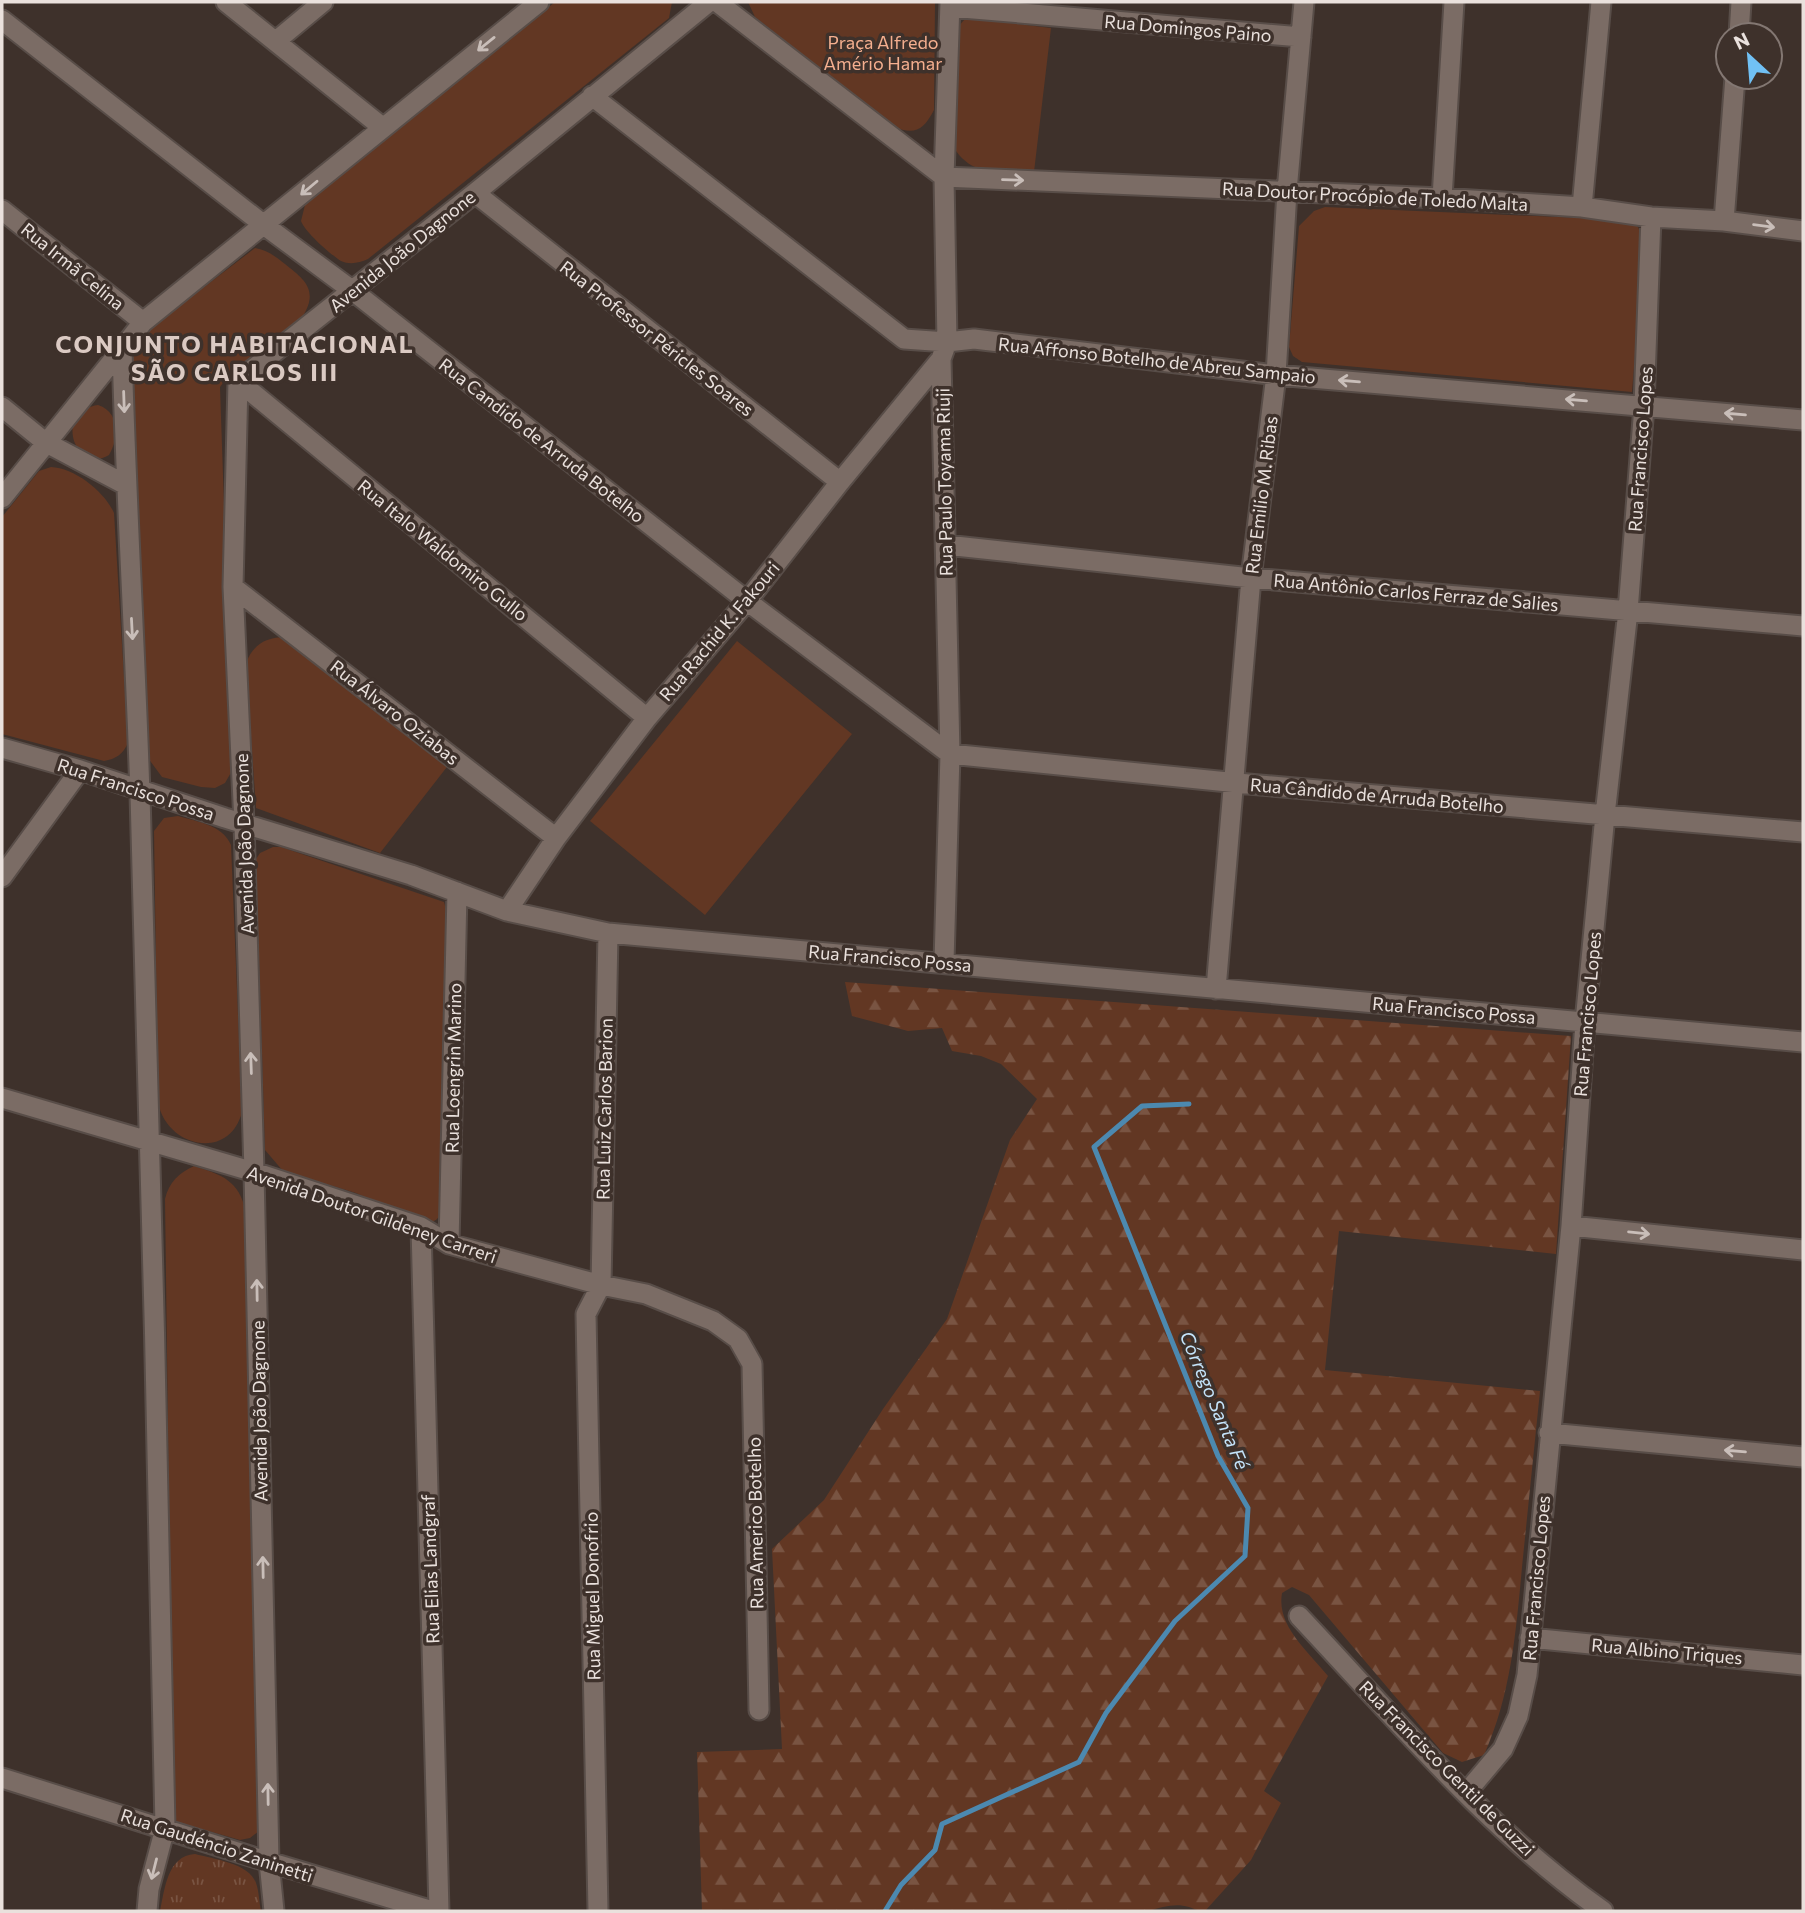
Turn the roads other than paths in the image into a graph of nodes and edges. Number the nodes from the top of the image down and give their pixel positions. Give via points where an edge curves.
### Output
1 (226, 2) edge
2 (323, 2) edge
3 (539, 2) edge
4 (709, 2) edge
5 (717, 2) edge
6 (1304, 2) edge
7 (1454, 2) edge
8 (1601, 2) edge
9 (1741, 2) edge
10 (950, 4) edge
11 (2, 20) edge
12 (1739, 21) edge
13 (1301, 37) junction
14 (276, 41) junction
15 (1734, 91) edge
16 (592, 96) junction
17 (382, 127) junction
18 (944, 177) junction
19 (1287, 191) junction
20 (475, 193) junction
21 (1442, 198) junction
22 (1582, 207) junction
23 (2, 209) edge
24 (1651, 217) junction
25 (1724, 221) junction
26 (264, 225) junction
27 (1803, 231) edge
28 (353, 291) junction
29 (143, 322) junction
30 (122, 349) junction
31 (944, 350) junction
32 (1276, 374) junction
33 (238, 381) junction
34 (1643, 406) junction
35 (2, 407) edge
36 (1803, 420) edge
37 (45, 442) junction
38 (840, 482) junction
39 (126, 485) junction
40 (2, 498) edge
41 (946, 545) junction
42 (1251, 578) junction
43 (233, 587) junction
44 (747, 601) junction
45 (1629, 611) junction
46 (1803, 626) edge
47 (647, 718) junction
48 (2, 748) edge
49 (950, 754) junction
50 (80, 770) junction
51 (1235, 782) junction
52 (140, 791) junction
53 (1605, 815) junction
54 (244, 823) junction
55 (1803, 832) edge
56 (556, 838) junction
57 (2, 877) edge
58 (457, 892) junction
59 (507, 911) junction
60 (608, 933) junction
61 (944, 962) junction
62 (1216, 989) junction
63 (1585, 1022) junction
64 (1803, 1042) edge
65 (2, 1098) edge
66 (150, 1142) junction
67 (254, 1172) junction
68 (1571, 1226) junction
69 (421, 1227) junction
70 (449, 1244) junction
71 (1803, 1250) edge
72 (601, 1285) junction
73 (738, 1339) joint
74 (1549, 1433) junction
75 (1803, 1457) edge
76 (1299, 1616) dead end
77 (1530, 1638) junction
78 (1803, 1665) edge
79 (759, 1710) dead end
80 (2, 1778) edge
81 (1466, 1793) junction
82 (165, 1828) junction
83 (269, 1863) junction
84 (148, 1911) edge
85 (274, 1911) edge
86 (433, 1911) edge
87 (439, 1911) edge
88 (598, 1911) edge
89 (1603, 1911) edge

1 - 14 street
2 - 14 street
3 -> 17 street
4 - 16 street, Avenida João Dagnone
5 - 18 street
6 - 13 street, Rua Emilio M. Ribas
7 - 21 street
8 - 22 street
9 - 12 street
10 - 13 street, Rua Domingos Paino
10 - 18 street, Rua Paulo Toyama Riuji
11 - 26 street, Rua Candido de Arruda Botelho
13 - 19 street, Rua Emilio M. Ribas
14 - 17 street
15 - 25 street
16 - 20 street, Avenida João Dagnone
16 - 31 street, Rua Affonso Botelho de Abreu Sampaio via 904,339
17 -> 26 street
18 -> 19 street, Rua Doutor Procópio de Toledo Malta
18 - 31 street, Rua Paulo Toyama Riuji
19 - 21 street, Rua Doutor Procópio de Toledo Malta
19 - 32 street, Rua Emilio M. Ribas
20 - 28 street, Avenida João Dagnone
20 - 38 street, Rua Professor Péricles Soares
21 - 22 street, Rua Doutor Procópio de Toledo Malta
22 - 24 street, Rua Doutor Procópio de Toledo Malta
23 - 29 street, Rua Irmã Celina
24 - 25 street, Rua Doutor Procópio de Toledo Malta
24 - 34 street, Rua Francisco Lopes
25 -> 27 street, Rua Doutor Procópio de Toledo Malta
26 - 28 street, Rua Candido de Arruda Botelho
26 - 29 street
28 - 33 street, Avenida João Dagnone
28 - 44 street, Rua Candido de Arruda Botelho
29 - 30 street
30 - 37 street
30 -> 39 street
31 - 32 street, Rua Affonso Botelho de Abreu Sampaio via 974,339
31 - 38 street, Rua Rachid K. Fakouri
31 - 41 street, Rua Paulo Toyama Riuji
34 -> 32 street, Rua Affonso Botelho de Abreu Sampaio
32 - 42 street, Rua Emilio M. Ribas
33 - 43 street, Avenida João Dagnone
33 - 47 street, Rua Italo Waldomiro Gullo
36 -> 34 street, Rua Affonso Botelho de Abreu Sampaio
34 - 45 street, Rua Francisco Lopes
35 - 37 street
37 - 39 street
37 - 40 street
38 - 44 street, Rua Rachid K. Fakouri
39 -> 52 street
41 - 42 street, Rua Antônio Carlos Ferraz de Salies
41 - 49 street, Rua Paulo Toyama Riuji
42 - 45 street, Rua Antônio Carlos Ferraz de Salies
42 - 51 street, Rua Emilio M. Ribas
43 - 54 street, Avenida João Dagnone
43 - 56 street, Rua Álvaro Oziabas
44 - 47 street, Rua Rachid K. Fakouri
44 - 49 street, Rua Candido de Arruda Botelho
45 - 46 street, Rua Antônio Carlos Ferraz de Salies
45 - 53 street, Rua Francisco Lopes
47 - 56 street, Rua Rachid K. Fakouri
48 - 50 street, Rua Francisco Possa
49 - 51 street, Rua Cândido de Arruda Botelho
49 - 61 street, Rua Paulo Toyama Riuji
50 - 52 street, Rua Francisco Possa
50 - 57 street
51 - 53 street, Rua Cândido de Arruda Botelho
51 - 62 street, Rua Emilio M. Ribas
52 - 54 street, Rua Francisco Possa
52 - 66 street
53 - 55 street, Rua Cândido de Arruda Botelho
53 - 63 street, Rua Francisco Lopes
54 - 58 street, Rua Francisco Possa
67 -> 54 street, Avenida João Dagnone
56 - 59 street, Rua Rachid K. Fakouri
58 - 59 street, Rua Francisco Possa
58 - 70 street, Rua Loengrin Marino
59 - 60 street, Rua Francisco Possa
60 - 61 street, Rua Francisco Possa
60 - 72 street, Rua Luiz Carlos Barion
61 - 62 street, Rua Francisco Possa
62 - 63 street, Rua Francisco Possa
63 - 64 street, Rua Francisco Possa
63 - 68 street, Rua Francisco Lopes
65 - 66 street, Avenida Doutor Gildeney Carreri
66 - 67 street, Avenida Doutor Gildeney Carreri
66 - 82 street
67 - 69 street, Avenida Doutor Gildeney Carreri
83 -> 67 street, Avenida João Dagnone
68 -> 71 street
68 - 74 street, Rua Francisco Lopes
69 - 70 street, Avenida Doutor Gildeney Carreri
69 - 87 street, Rua Elias Landgraf
70 - 72 street, Avenida Doutor Gildeney Carreri
72 - 73 street, Avenida Doutor Gildeney Carreri via 646,1294 713,1321
72 - 88 street, Rua Miguel Donofrio via 586,1314
73 - 79 street, Rua Americo Botelho via 752,1364
75 -> 74 street
74 - 77 street, Rua Francisco Lopes
76 - 81 street, Rua Francisco Gentil de Guzzi
77 - 78 street, Rua Albino Triques
77 - 81 street, Rua Francisco Lopes via 1518,1716 1503,1749
80 - 82 street, Rua Gaudéncio Zaninetti
81 - 89 street, Rua Francisco Gentil de Guzzi via 1562,1882
82 - 83 street, Rua Gaudéncio Zaninetti
82 -> 84 street
83 - 85 street, Avenida João Dagnone
83 - 86 street, Rua Gaudéncio Zaninetti

